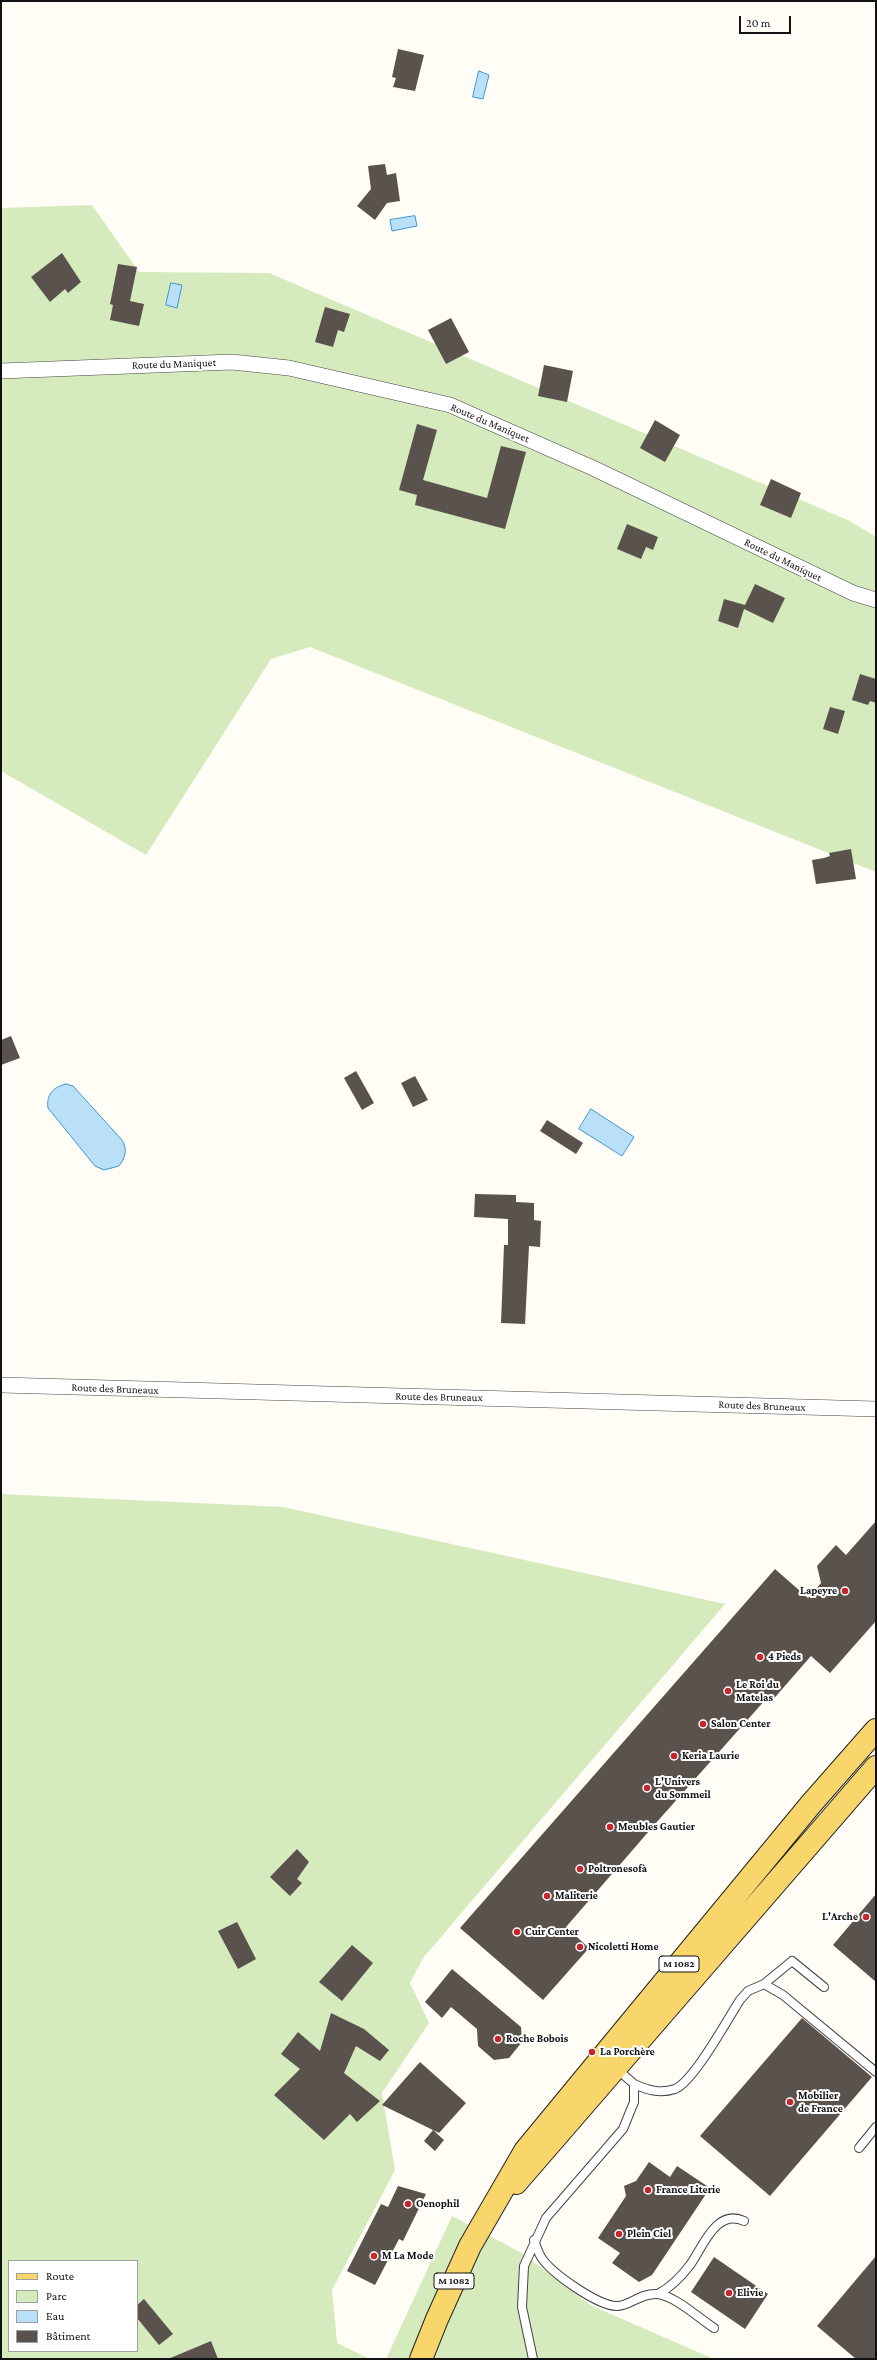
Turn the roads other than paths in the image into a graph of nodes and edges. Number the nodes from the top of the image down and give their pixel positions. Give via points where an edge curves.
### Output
1 (1, 372) edge
2 (876, 600) edge
3 (1, 1385) edge
4 (876, 1409) edge
5 (876, 1730) edge
6 (876, 1767) edge
7 (764, 1984) junction
8 (824, 1987) dead end
9 (609, 2062) junction
10 (876, 2072) edge
11 (634, 2084) junction
12 (876, 2127) edge
13 (859, 2148) dead end
14 (744, 2221) dead end
15 (534, 2240) junction
16 (658, 2294) junction
17 (714, 2328) dead end
18 (421, 2359) edge
19 (532, 2359) edge

1 - 2 street, Route du Maniquet via 232,362 289,368 450,405 593,468 853,593
3 - 4 street, Route des Bruneaux
5 - 9 main road, M 1082 via 812,1804
6 - 9 main road, M 1082
7 - 8 lane via 792,1961
7 - 10 lane via 783,1995
7 - 11 lane via 748,1992 740,2000 695,2069 676,2088 664,2092
9 - 11 lane
9 - 18 main road, M 1082 via 539,2159 494,2206 470,2246 436,2319
11 - 15 lane via 634,2102 623,2129 546,2218
12 - 13 lane
14 - 16 lane via 736,2217 727,2218 718,2224 672,2286
15 - 16 lane via 542,2258 553,2270 606,2304 618,2306 643,2295
15 - 19 lane via 524,2266 522,2307
16 - 17 lane

